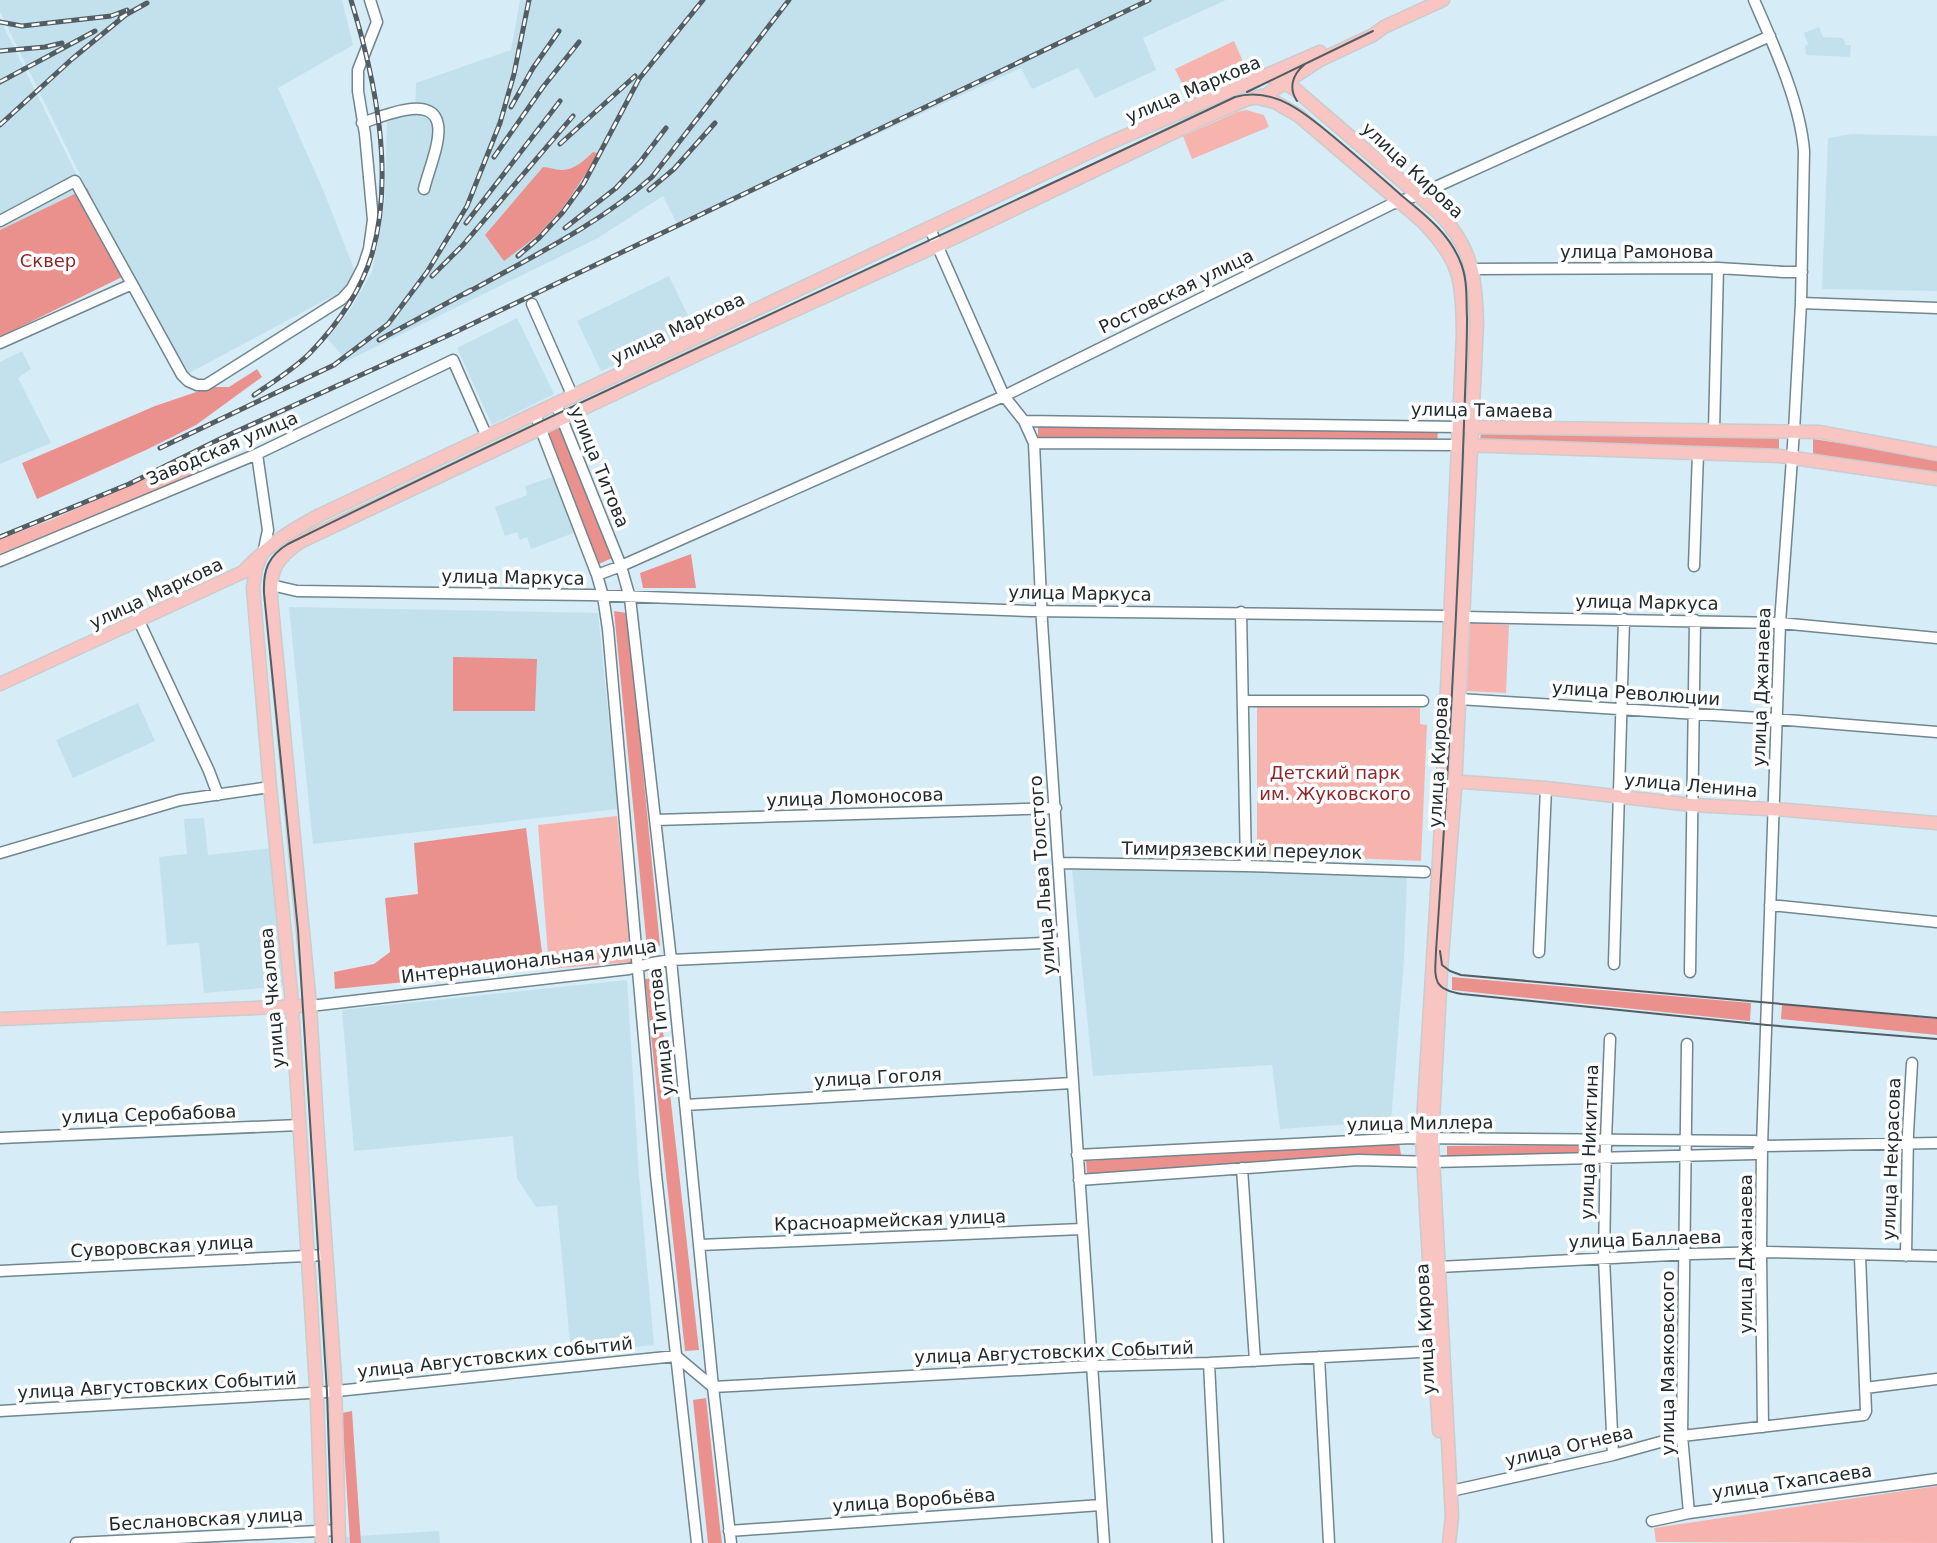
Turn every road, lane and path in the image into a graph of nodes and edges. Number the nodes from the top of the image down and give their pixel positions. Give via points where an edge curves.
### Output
1 (370, 0) edge
2 (1443, 0) edge
3 (1754, 0) edge
4 (1384, 27) junction
5 (1770, 36) junction
6 (1312, 65) junction
7 (1267, 76) junction
8 (1284, 82) junction
9 (1256, 98) junction
10 (1308, 100) junction
11 (362, 123) junction
12 (424, 189) dead end
13 (1418, 195) junction
14 (1399, 201) junction
15 (0, 221) edge
16 (930, 229) junction
17 (937, 246) junction
18 (1718, 268) junction
19 (1473, 269) junction
20 (1802, 272) junction
21 (132, 284) junction
22 (1801, 303) junction
23 (533, 304) dead end
24 (1937, 308) edge
25 (0, 343) edge
26 (1003, 396) junction
27 (573, 397) junction
28 (556, 404) junction
29 (536, 414) junction
30 (562, 418) junction
31 (1024, 421) junction
32 (1466, 427) junction
33 (541, 428) junction
34 (1714, 430) junction
35 (1794, 432) junction
36 (487, 437) junction
37 (1034, 443) junction
38 (1458, 445) junction
39 (1472, 446) junction
40 (1698, 453) junction
41 (257, 454) junction
42 (1937, 454) edge
43 (1791, 457) junction
44 (1937, 480) edge
45 (264, 550) junction
46 (0, 561) edge
47 (621, 566) junction
48 (1694, 566) dead end
49 (597, 575) junction
50 (223, 581) junction
51 (253, 583) junction
52 (271, 585) junction
53 (603, 596) junction
54 (630, 598) junction
55 (1041, 611) junction
56 (1241, 612) junction
57 (1457, 616) junction
58 (138, 619) junction
59 (1624, 619) junction
60 (1695, 620) junction
61 (1780, 624) junction
62 (1937, 638) edge
63 (0, 684) edge
64 (1459, 699) junction
65 (1243, 701) junction
66 (1423, 701) dead end
67 (1622, 710) junction
68 (1694, 714) junction
69 (1776, 719) junction
70 (1937, 732) edge
71 (1449, 781) junction
72 (270, 787) junction
73 (1546, 788) junction
74 (218, 794) junction
75 (1619, 796) junction
76 (1692, 805) junction
77 (1056, 808) junction
78 (1774, 809) junction
79 (655, 820) junction
80 (1937, 822) edge
81 (0, 853) edge
82 (1059, 863) junction
83 (1246, 866) junction
84 (1425, 872) dead end
85 (1770, 905) junction
86 (1937, 922) edge
87 (1063, 942) junction
88 (1539, 952) dead end
89 (671, 960) junction
90 (1614, 964) dead end
91 (638, 967) junction
92 (1690, 972) dead end
93 (292, 1006) junction
94 (310, 1006) junction
95 (0, 1020) edge
96 (1610, 1039) dead end
97 (1687, 1044) dead end
98 (1912, 1063) dead end
99 (1072, 1083) junction
100 (685, 1105) junction
101 (299, 1125) junction
102 (0, 1138) edge
103 (1427, 1139) junction
104 (1606, 1140) junction
105 (1686, 1140) junction
106 (1937, 1143) edge
107 (1908, 1144) junction
108 (1762, 1146) junction
109 (1077, 1155) junction
110 (1685, 1156) junction
111 (1605, 1157) junction
112 (1428, 1162) junction
113 (1242, 1168) junction
114 (1079, 1180) junction
115 (1082, 1230) junction
116 (700, 1245) junction
117 (1761, 1252) junction
118 (1684, 1254) junction
119 (327, 1255) junction
120 (308, 1256) junction
121 (1860, 1256) junction
122 (1906, 1256) junction
123 (1937, 1256) edge
124 (1604, 1258) junction
125 (1440, 1267) junction
126 (0, 1271) edge
127 (1438, 1351) junction
128 (676, 1356) junction
129 (1319, 1357) junction
130 (1255, 1361) junction
131 (1209, 1363) junction
132 (1091, 1366) junction
133 (1937, 1379) edge
134 (713, 1387) junction
135 (1865, 1388) junction
136 (336, 1391) junction
137 (317, 1392) junction
138 (0, 1411) edge
139 (1763, 1427) junction
140 (1682, 1436) junction
141 (1613, 1455) junction
142 (1937, 1479) edge
143 (1451, 1491) junction
144 (1101, 1505) junction
145 (1689, 1513) junction
146 (1652, 1521) dead end
147 (729, 1531) junction
148 (339, 1536) edge
149 (321, 1537) edge
150 (76, 1543) edge
151 (697, 1543) edge
152 (731, 1543) edge
153 (1104, 1543) edge
154 (1218, 1543) edge
155 (1329, 1543) edge
156 (1449, 1543) edge

1 - 11 street via 377,22 358,70
2 - 4 main road, улица Маркова
3 - 5 street, улица Джанаева
4 - 6 main road, улица Маркова
4 - 7 main road, улица Маркова via 1371,28
5 - 13 street, Ростовская улица
5 - 20 street, улица Джанаева via 1803,136
6 - 8 main road, улица Маркова
6 - 10 main road via 1302,84
7 - 8 main road, улица Кирова
7 - 16 main road, улица Маркова via 1096,149
8 - 9 main road, улица Маркова
8 - 10 main road, улица Кирова
9 - 14 main road, улица Кирова via 1275,102 1299,116
9 - 17 main road, улица Маркова via 1206,117
10 - 13 main road, улица Кирова
11 - 12 street via 416,108 429,110 438,125
11 - 21 street via 373,220 363,267 342,299 206,385 197,385 182,375
13 - 14 street, Ростовская улица
13 - 19 main road, улица Кирова via 1453,228
14 - 26 street, Ростовская улица
14 - 32 main road, улица Кирова via 1437,236 1457,270 1463,313
15 - 21 street via 75,181
16 - 17 street, улица Льва Толстого
16 - 27 main road, улица Маркова
17 - 26 street, улица Льва Толстого
17 - 30 main road, улица Маркова
18 - 19 street, улица Рамонова
18 - 20 street, улица Рамонова
18 - 34 street
19 - 32 main road, улица Кирова via 1477,322
20 - 22 street, улица Джанаева
21 - 25 street
22 - 24 street
22 - 35 street, улица Джанаева
23 - 27 street, улица Титова
26 - 31 street, улица Льва Толстого
26 - 47 street, Ростовская улица
27 - 28 main road, улица Маркова
28 - 29 main road, улица Маркова
28 - 30 street, улица Титова
29 - 33 street, улица Титова
29 - 36 main road, улица Маркова
30 - 33 main road, улица Маркова
30 - 47 street, улица Титова
31 - 32 street, улица Тамаева
31 - 37 street, улица Льва Толстого
32 - 34 main road, улица Тамаева
32 - 38 main road, улица Кирова
32 - 39 main road, улица Кирова
33 - 49 street, улица Титова
33 - 52 main road, улица Маркова via 300,542 280,557
34 - 35 main road, улица Тамаева
35 - 42 main road, улица Тамаева via 1820,432
35 - 43 street, улица Джанаева
36 - 41 street, Заводская улица via 453,360
36 - 45 main road, улица Маркова via 320,515
37 - 38 street, улица Тамаева
37 - 55 street, улица Льва Толстого
38 - 39 main road, улица Тамаева
38 - 57 main road, улица Кирова
39 - 40 main road, улица Тамаева
39 - 57 main road, улица Кирова
40 - 43 main road, улица Тамаева
40 - 48 street
41 - 45 street, улица Чкалова via 268,530
41 - 46 street, Заводская улица
43 - 44 main road, улица Тамаева
43 - 61 street, улица Джанаева
45 - 50 main road, улица Маркова via 243,572
45 - 51 main road, улица Чкалова
47 - 49 street, Ростовская улица
47 - 54 street, улица Титова
49 - 53 street, улица Титова
50 - 51 main road, улица Маркуса
50 - 58 main road, улица Маркова
51 - 52 main road, улица Маркуса
51 - 72 main road, улица Чкалова
52 - 53 street, улица Маркуса via 297,591
52 - 94 main road, улица Чкалова
53 - 54 street, улица Маркуса
53 - 91 street, улица Титова
54 - 55 street, улица Маркуса
54 - 79 street, улица Титова
55 - 56 street, улица Маркуса
55 - 77 street, улица Льва Толстого
56 - 57 street, улица Маркуса
56 - 65 street
57 - 59 street, улица Маркуса
57 - 64 main road, улица Кирова
57 - 71 main road, улица Кирова
58 - 63 main road, улица Маркова
58 - 74 street
59 - 60 street, улица Маркуса
59 - 67 street
60 - 61 street, улица Маркуса
60 - 68 street
61 - 62 street, улица Маркуса
61 - 69 street, улица Джанаева
64 - 67 street, улица Революции
64 - 71 main road, улица Кирова
65 - 66 street
65 - 83 street
67 - 68 street, улица Революции
67 - 75 street
68 - 69 street, улица Революции
68 - 76 street
69 - 70 street, улица Революции
69 - 78 street, улица Джанаева
71 - 73 main road, улица Ленина
71 - 103 main road, улица Кирова via 1441,971
72 - 74 street
72 - 93 main road, улица Чкалова
73 - 75 main road, улица Ленина
73 - 88 street
74 - 81 street via 180,800
75 - 76 main road, улица Ленина
75 - 90 street
76 - 78 main road, улица Ленина
76 - 92 street
77 - 79 street, улица Ломоносова
77 - 82 street, улица Льва Толстого
78 - 80 main road, улица Ленина
78 - 85 street, улица Джанаева
79 - 89 street, улица Титова
82 - 83 street, Тимирязевский переулок
82 - 87 street, улица Льва Толстого
83 - 84 street, Тимирязевский переулок
85 - 86 street
85 - 108 street, улица Джанаева
87 - 89 street, Интернациональная улица
87 - 99 street, улица Льва Толстого
89 - 91 street, Интернациональная улица
89 - 100 street, улица Титова
91 - 94 street, Интернациональная улица
91 - 128 street, улица Титова
93 - 94 main road, Интернациональная улица
93 - 95 main road, Интернациональная улица
93 - 101 main road, улица Чкалова
94 - 119 main road, улица Чкалова
96 - 104 street, улица Никитина
97 - 105 street, улица Маяковского
98 - 107 street, улица Некрасова
99 - 100 street, улица Гоголя
99 - 109 street, улица Льва Толстого
100 - 116 street, улица Титова
101 - 102 street, улица Серобабова
101 - 120 main road, улица Чкалова
103 - 104 street, улица Миллера
103 - 109 street, улица Миллера
103 - 112 main road, улица Кирова
104 - 105 street, улица Миллера
104 - 111 street, улица Никитина
105 - 108 street, улица Миллера via 1755,1141
105 - 110 street, улица Маяковского
106 - 107 street, улица Миллера
107 - 108 street, улица Миллера
107 - 122 street, улица Некрасова
108 - 110 street, улица Миллера via 1755,1154
108 - 117 street, улица Джанаева
109 - 114 street, улица Льва Толстого
110 - 111 street, улица Миллера
110 - 118 street, улица Маяковского
111 - 112 street, улица Миллера
111 - 124 street, улица Никитина
112 - 113 street, улица Миллера via 1358,1160
112 - 125 main road, улица Кирова
112 - 127 main road, улица Кирова
113 - 114 street, улица Миллера
113 - 130 street
114 - 115 street, улица Льва Толстого
115 - 116 street, Красноармейская улица
115 - 132 street, улица Льва Толстого
116 - 134 street, улица Титова
117 - 118 street, улица Баллаева
117 - 121 street, улица Баллаева
117 - 139 street, улица Джанаева
118 - 124 street, улица Баллаева
118 - 140 street, улица Маяковского
119 - 120 street, Суворовская улица
119 - 136 main road, улица Чкалова
120 - 126 street, Суворовская улица
120 - 137 main road, улица Чкалова
121 - 122 street, улица Баллаева
121 - 135 street
122 - 123 street, улица Баллаева
124 - 125 street, улица Баллаева
124 - 141 street, улица Никитина
125 - 127 main road, улица Кирова
127 - 129 street, улица Августовских Событий
127 - 143 main road, улица Кирова
127 - 156 main road, улица Кирова
128 - 134 street
128 - 136 street, улица Августовских событий
128 - 151 street, улица Титова
129 - 130 street, улица Августовских Событий
129 - 155 street
130 - 131 street, улица Августовских Событий
131 - 132 street, улица Августовских Событий
131 - 154 street
132 - 134 street, улица Августовских Событий
132 - 144 street, улица Льва Толстого
133 - 135 street
134 - 147 street, улица Титова
135 - 139 street, улица Огнева via 1866,1411 1861,1417
136 - 137 street, улица Августовских событий
136 - 148 main road, улица Чкалова
137 - 138 street, улица Августовских Событий
137 - 149 main road, улица Чкалова
139 - 140 street, улица Огнева
140 - 141 street, улица Огнева
140 - 145 street, улица Маяковского
141 - 143 street, улица Огнева
142 - 145 street, улица Тхапсаева
143 - 156 main road, улица Кирова
144 - 147 street, улица Воробьёва
144 - 153 street, улица Льва Толстого
145 - 146 street, улица Тхапсаева
147 - 152 street, улица Титова
148 - 149 street, Беслановская улица
149 - 150 street, Беслановская улица

